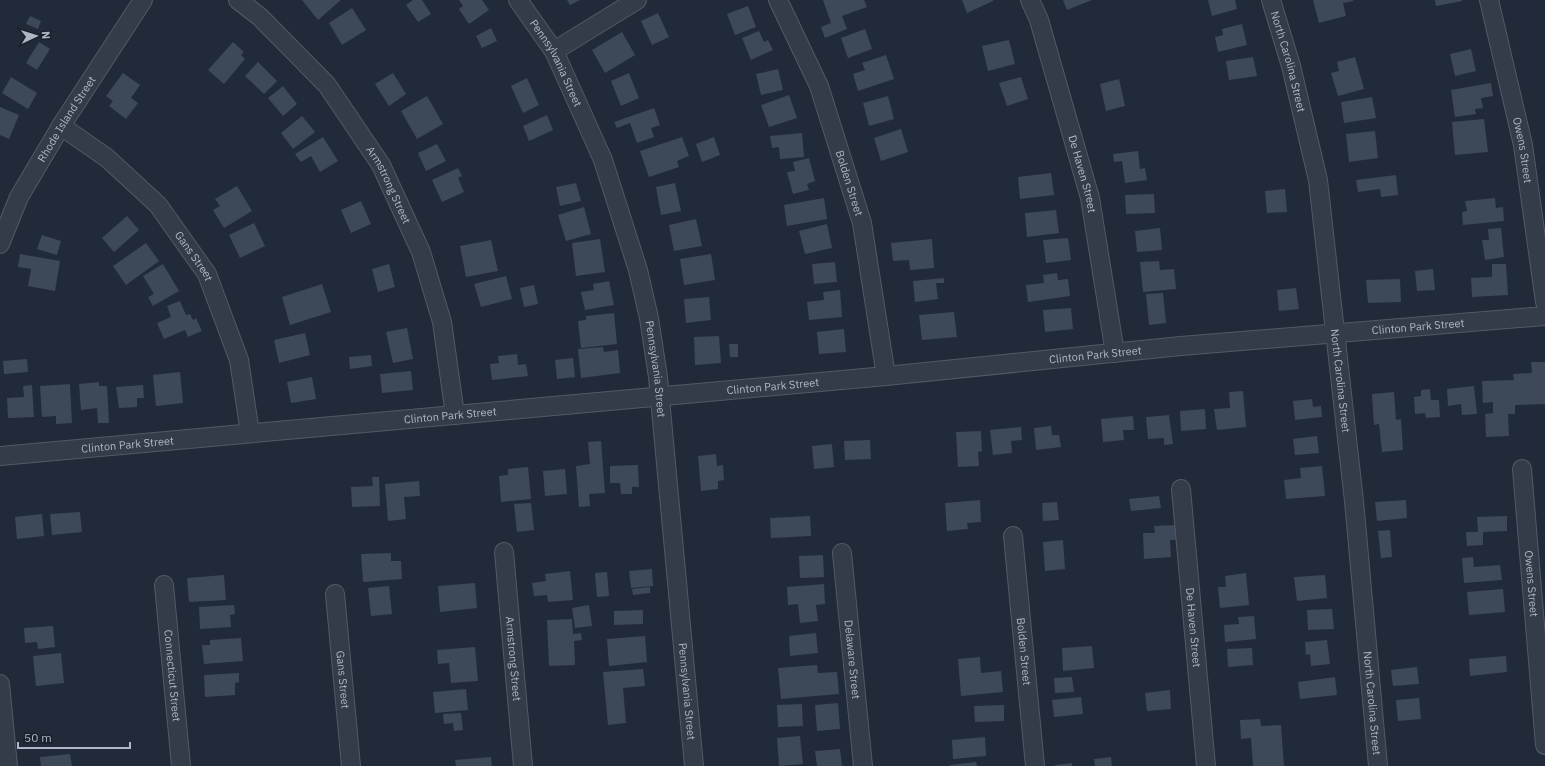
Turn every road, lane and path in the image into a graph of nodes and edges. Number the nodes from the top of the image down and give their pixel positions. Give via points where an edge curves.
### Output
1 (143, 0) edge
2 (238, 0) edge
3 (518, 0) edge
4 (637, 0) edge
5 (778, 0) edge
6 (1030, 0) edge
7 (1271, 0) edge
8 (1489, 0) edge
9 (554, 51) junction
10 (61, 126) junction
11 (0, 244) edge
12 (1545, 302) edge
13 (1545, 316) edge
14 (1336, 333) junction
15 (1115, 353) junction
16 (886, 376) junction
17 (660, 397) junction
18 (455, 415) junction
19 (250, 433) junction
20 (0, 456) edge
21 (1522, 469) dead end
22 (1181, 489) dead end
23 (1013, 536) dead end
24 (504, 552) dead end
25 (842, 553) dead end
26 (164, 585) dead end
27 (335, 594) dead end
28 (0, 684) edge
29 (1545, 745) edge
30 (8, 766) edge
31 (181, 766) edge
32 (351, 766) edge
33 (523, 766) edge
34 (694, 766) edge
35 (863, 766) edge
36 (1035, 766) edge
37 (1206, 766) edge
38 (1378, 766) edge

1 - 10 street, Rhode Island Street
2 - 18 street, Armstrong Street via 260,17 327,85 381,165 421,252 440,315
3 - 9 street, Pennsylvania Street
4 - 9 street
5 - 16 street, Bolden Street via 819,86 862,223
6 - 15 street, De Haven Street via 1039,20 1090,198
7 - 14 street, North Carolina Street via 1291,66 1318,180
8 - 12 street, Owens Street via 1524,145
9 - 17 street, Pennsylvania Street via 603,160 638,270 650,318
10 - 11 street, Rhode Island Street via 19,197
10 - 19 street, Gans Street via 107,158 158,205 207,274 239,360
13 - 14 street, Clinton Park Street
14 - 15 street, Clinton Park Street
14 - 38 street, North Carolina Street
15 - 16 street, Clinton Park Street
16 - 17 street, Clinton Park Street
17 - 18 street, Clinton Park Street
17 - 34 street, Pennsylvania Street
18 - 19 street, Clinton Park Street
19 - 20 street, Clinton Park Street
21 - 29 street, Owens Street
22 - 37 street, De Haven Street
23 - 36 street, Bolden Street
24 - 33 street, Armstrong Street
25 - 35 street, Delaware Street
26 - 31 street, Connecticut Street
27 - 32 street, Gans Street
28 - 30 street

